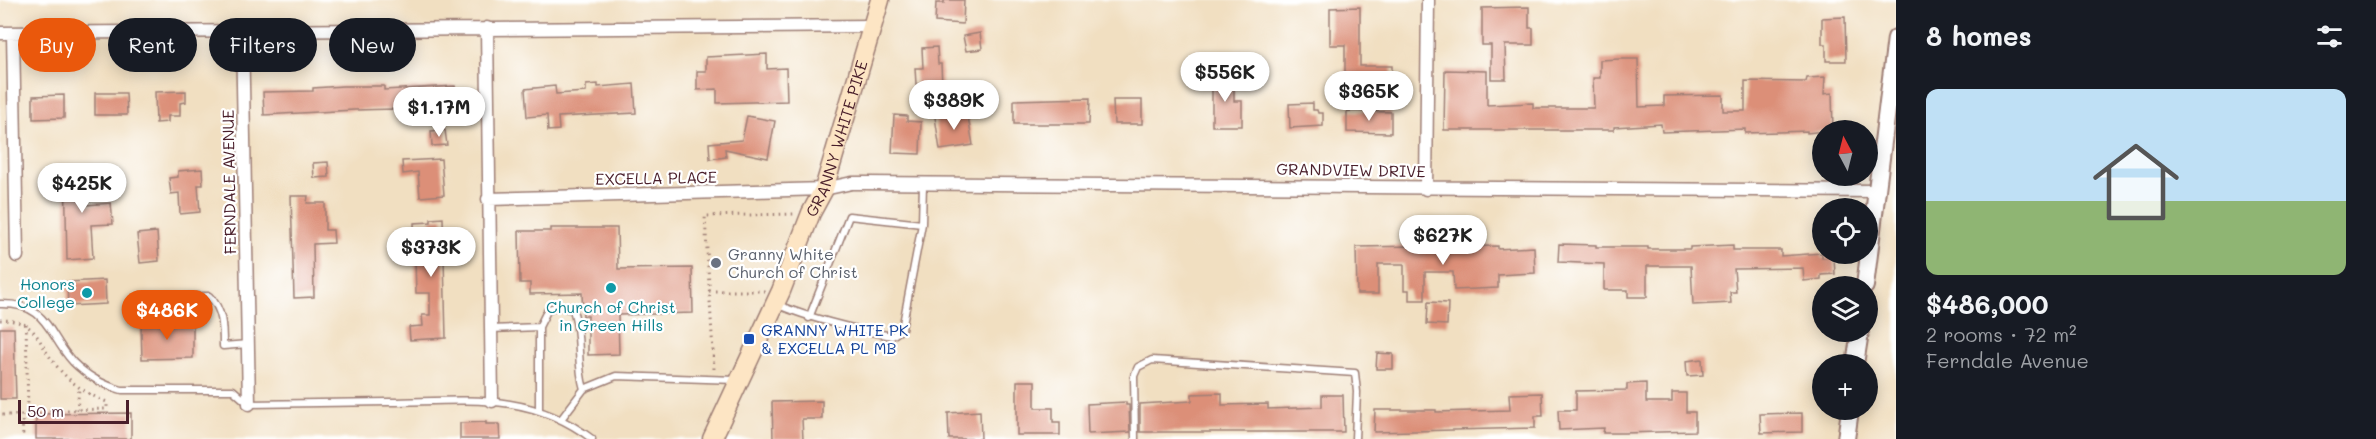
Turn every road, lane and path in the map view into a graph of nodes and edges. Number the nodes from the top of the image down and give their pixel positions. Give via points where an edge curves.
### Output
1 (880, 0) edge
2 (1428, 0) edge
3 (873, 26) junction
4 (487, 28) junction
5 (317, 30) edge
6 (209, 31) edge
7 (0, 33) edge
8 (13, 33) junction
9 (1896, 38) edge
10 (243, 72) edge
11 (923, 183) junction
12 (824, 189) junction
13 (1426, 189) junction
14 (1877, 191) junction
15 (488, 199) junction
16 (811, 213) junction
17 (922, 224) junction
18 (17, 256) dead end
19 (1866, 276) edge
20 (710, 291) junction
21 (153, 297) dead end
22 (778, 297) junction
23 (0, 304) edge
24 (809, 318) junction
25 (0, 320) edge
26 (26, 324) junction
27 (539, 327) junction
28 (491, 329) junction
29 (248, 344) junction
30 (715, 380) junction
31 (738, 380) junction
32 (79, 388) junction
33 (584, 389) junction
34 (492, 401) junction
35 (249, 404) junction
36 (77, 410) junction
37 (539, 410) junction
38 (28, 411) junction
39 (0, 415) edge
40 (22, 415) junction
41 (562, 418) junction
42 (1849, 420) edge
43 (23, 439) edge
44 (592, 439) edge
45 (712, 439) edge
46 (1136, 439) edge
47 (1355, 439) edge
48 (1846, 439) edge

1 - 3 main road, GRANNY WHITE PIKE
2 - 13 street
3 - 4 street
3 - 12 main road, GRANNY WHITE PIKE
4 - 5 street
4 - 15 street
6 - 8 street
7 - 8 street
8 - 18 street
9 - 14 street
10 - 29 street, FERNDALE AVENUE
11 - 12 street, GRANDVIEW DRIVE via 852,183
11 - 13 street, GRANDVIEW DRIVE
11 - 17 lane
12 - 15 street, EXCELLA PLACE
12 - 16 main road, GRANNY WHITE PIKE
13 - 14 street, GRANDVIEW DRIVE
14 - 19 street
15 - 28 street
16 - 20 path via 705,216
16 - 22 main road, GRANNY WHITE PIKE
17 - 24 lane via 849,216
17 - 24 lane via 902,329 892,336
20 - 22 path
20 - 30 path
21 - 29 lane via 209,296 221,313 223,346
22 - 24 lane
22 - 31 main road, GRANNY WHITE PIKE
23 - 35 lane via 34,312 51,328 72,361 108,386 134,391 233,390
25 - 26 path
26 - 32 path
26 - 38 path
27 - 28 lane
27 - 33 lane via 548,309 558,306 573,310
27 - 37 lane
28 - 34 street
29 - 35 street, FERNDALE AVENUE
30 - 31 lane
30 - 33 lane via 616,376
31 - 45 main road, GRANNY WHITE PIKE
32 - 36 path
32 - 36 path via 108,402 107,409
33 - 41 lane
34 - 35 lane
34 - 37 lane
36 - 38 path
37 - 41 lane
38 - 40 path
39 - 40 path
40 - 43 path
41 - 44 lane
42 - 48 street
46 - 47 lane via 1134,376 1138,367 1152,360 1355,373

